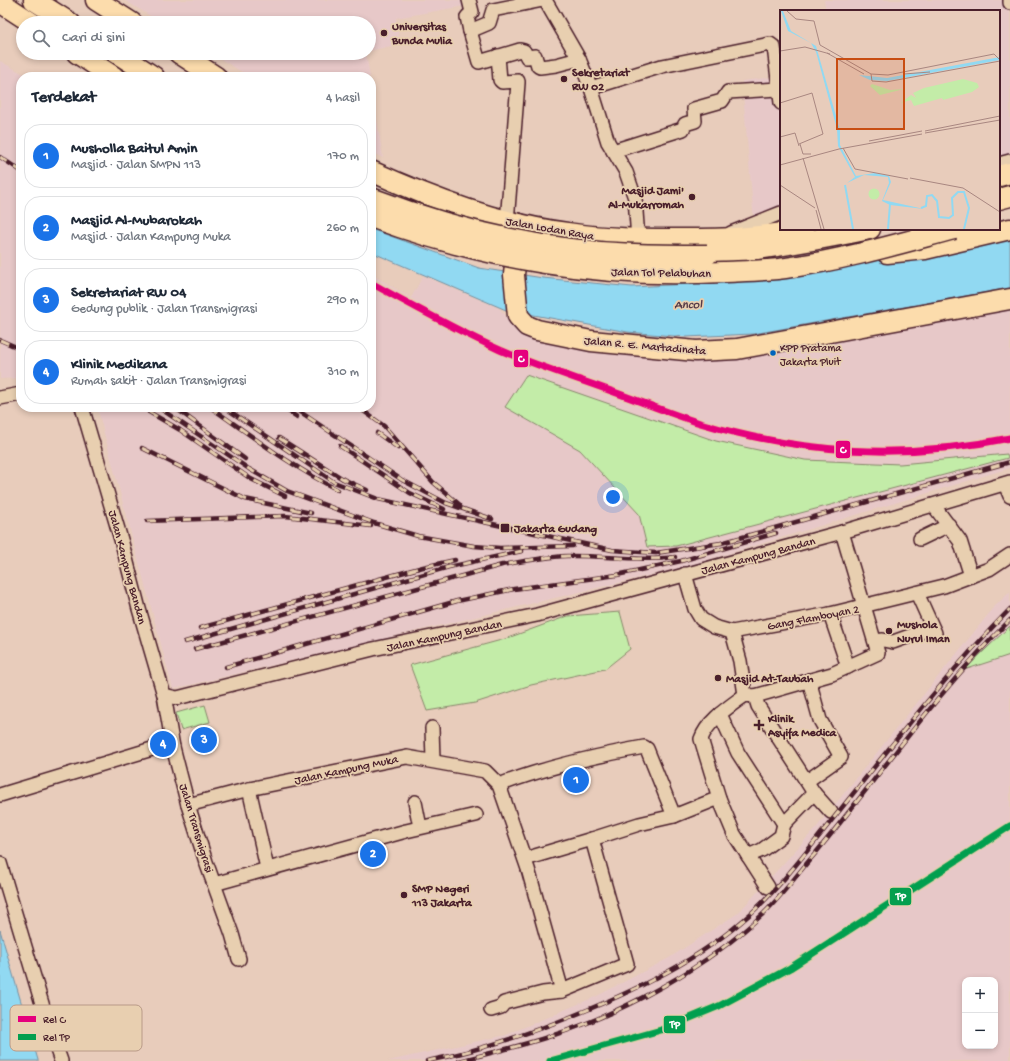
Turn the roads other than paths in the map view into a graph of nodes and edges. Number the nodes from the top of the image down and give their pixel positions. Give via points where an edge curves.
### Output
1 (34, 0) edge
2 (96, 0) edge
3 (469, 0) edge
4 (544, 0) edge
5 (1010, 0) edge
6 (0, 2) edge
7 (1010, 3) edge
8 (21, 16) edge
9 (59, 16) edge
10 (121, 16) edge
11 (470, 30) junction
12 (498, 56) junction
13 (579, 59) junction
14 (88, 60) edge
15 (127, 60) edge
16 (189, 60) edge
17 (106, 72) edge
18 (146, 72) edge
19 (208, 72) edge
20 (591, 88) junction
21 (779, 89) junction
22 (780, 96) edge
23 (613, 152) junction
24 (1010, 161) edge
25 (1000, 164) edge
26 (376, 173) edge
27 (1010, 173) edge
28 (1000, 176) edge
29 (1010, 182) edge
30 (1000, 185) edge
31 (1010, 196) edge
32 (1000, 199) edge
33 (376, 200) edge
34 (780, 213) edge
35 (1010, 216) edge
36 (1000, 218) edge
37 (376, 219) edge
38 (515, 227) junction
39 (1010, 229) edge
40 (798, 230) edge
41 (950, 230) edge
42 (852, 231) edge
43 (638, 239) junction
44 (714, 239) junction
45 (838, 259) junction
46 (1010, 299) edge
47 (16, 395) edge
48 (0, 398) edge
49 (83, 412) edge
50 (1008, 483) edge
51 (1010, 496) edge
52 (934, 506) junction
53 (949, 525) junction
54 (842, 532) junction
55 (920, 539) dead end
56 (1010, 555) edge
57 (686, 574) junction
58 (971, 576) junction
59 (918, 593) junction
60 (864, 607) junction
61 (830, 614) junction
62 (732, 632) junction
63 (875, 641) junction
64 (848, 667) junction
65 (810, 680) junction
66 (164, 695) junction
67 (750, 695) junction
68 (720, 714) junction
69 (432, 728) dead end
70 (173, 747) junction
71 (434, 760) junction
72 (806, 781) junction
73 (499, 785) junction
74 (249, 789) junction
75 (814, 793) junction
76 (0, 795) edge
77 (719, 798) junction
78 (415, 802) dead end
79 (188, 805) junction
80 (831, 812) dead end
81 (476, 815) dead end
82 (674, 816) junction
83 (784, 824) junction
84 (420, 827) junction
85 (592, 838) junction
86 (748, 856) junction
87 (525, 859) junction
88 (0, 863) edge
89 (267, 868) junction
90 (214, 884) junction
91 (768, 886) dead end
92 (239, 959) dead end
93 (562, 991) junction
94 (42, 1005) edge
95 (491, 1010) dead end
96 (57, 1051) edge
97 (61, 1061) edge

1 - 9 highway
2 - 10 highway
3 - 11 street via 472,12 467,21
4 - 11 street via 492,10 489,23
4 - 13 street
5 - 7 street
6 - 8 highway
11 - 12 street via 479,62
12 - 13 street via 522,50 528,57 535,56 540,67
12 - 38 street via 500,80 518,81
13 - 20 street
14 - 17 highway
15 - 18 highway
16 - 19 highway
20 - 21 street via 662,66 770,44 774,47
20 - 23 street
21 - 22 street
21 - 23 street via 728,92 722,101 694,109 696,121 685,124 684,129
23 - 43 street via 626,172 635,198
24 - 25 street
26 - 38 highway, Jalan Lodan Raya
27 - 28 highway
29 - 30 highway
31 - 32 highway
33 - 42 highway, Jalan Tol Pelabuhan, bridge via 439,222 523,242 633,254 707,255 741,252
34 - 44 street, Jalan Lodan Raya
35 - 36 highway
37 - 45 highway, Jalan Tol Pelabuhan, bridge via 486,253 589,270 689,274 792,268
38 - 43 highway, Jalan Lodan Raya
38 - 46 highway, Jalan R. E. Martadinata, bridge via 514,275 518,316 527,326 537,330 575,338 696,351 740,349
39 - 45 highway, bridge via 925,249
40 - 44 highway, Jalan Lodan Raya via 768,236
41 - 45 highway, Jalan Tol Pelabuhan, bridge
43 - 44 highway, Jalan Lodan Raya
47 - 48 street
49 - 66 street, Jalan Kampung Bandan
50 - 51 street
50 - 52 street, Jalan Kampung Bandan
52 - 53 street
52 - 54 street, Jalan Kampung Bandan
53 - 55 street
53 - 58 street via 960,541
54 - 57 street, Jalan Kampung Bandan
54 - 60 street, Gang Flamboyan 2
56 - 58 street
57 - 62 street via 695,609 701,619 714,627
57 - 66 street, Jalan Kampung Bandan via 537,615 373,649 177,698
58 - 59 street
59 - 60 street
59 - 63 street via 933,631 893,642
60 - 61 street, Gang Flamboyan 2
60 - 63 street
61 - 62 street, Gang Flamboyan 2
61 - 64 street
62 - 67 street
63 - 64 street via 878,652
64 - 65 street
65 - 67 street
65 - 72 street via 820,720 841,757
66 - 70 street, Jalan Transmigrasi
67 - 68 street
67 - 72 street
68 - 77 street via 701,738
68 - 83 street via 738,753
69 - 71 street
70 - 76 street via 152,749
70 - 79 street, Jalan Transmigrasi
71 - 73 street, Jalan Kampung Muka via 485,771
71 - 74 street, Jalan Kampung Muka
72 - 75 street
73 - 82 street via 588,758 644,747
73 - 87 street
74 - 79 street, Jalan Kampung Muka
74 - 89 street
75 - 80 street
75 - 83 street
77 - 82 street
77 - 86 street via 734,834
78 - 84 street
79 - 90 street, Jalan Transmigrasi
81 - 84 street
82 - 85 street
83 - 86 street via 781,836 762,850
84 - 89 street
85 - 87 street
85 - 93 street via 627,964
86 - 91 street
87 - 93 street
88 - 94 street
89 - 90 street
90 - 92 street, Jalan Transmigrasi
93 - 95 street via 542,993 504,1003 501,1007
96 - 97 street

